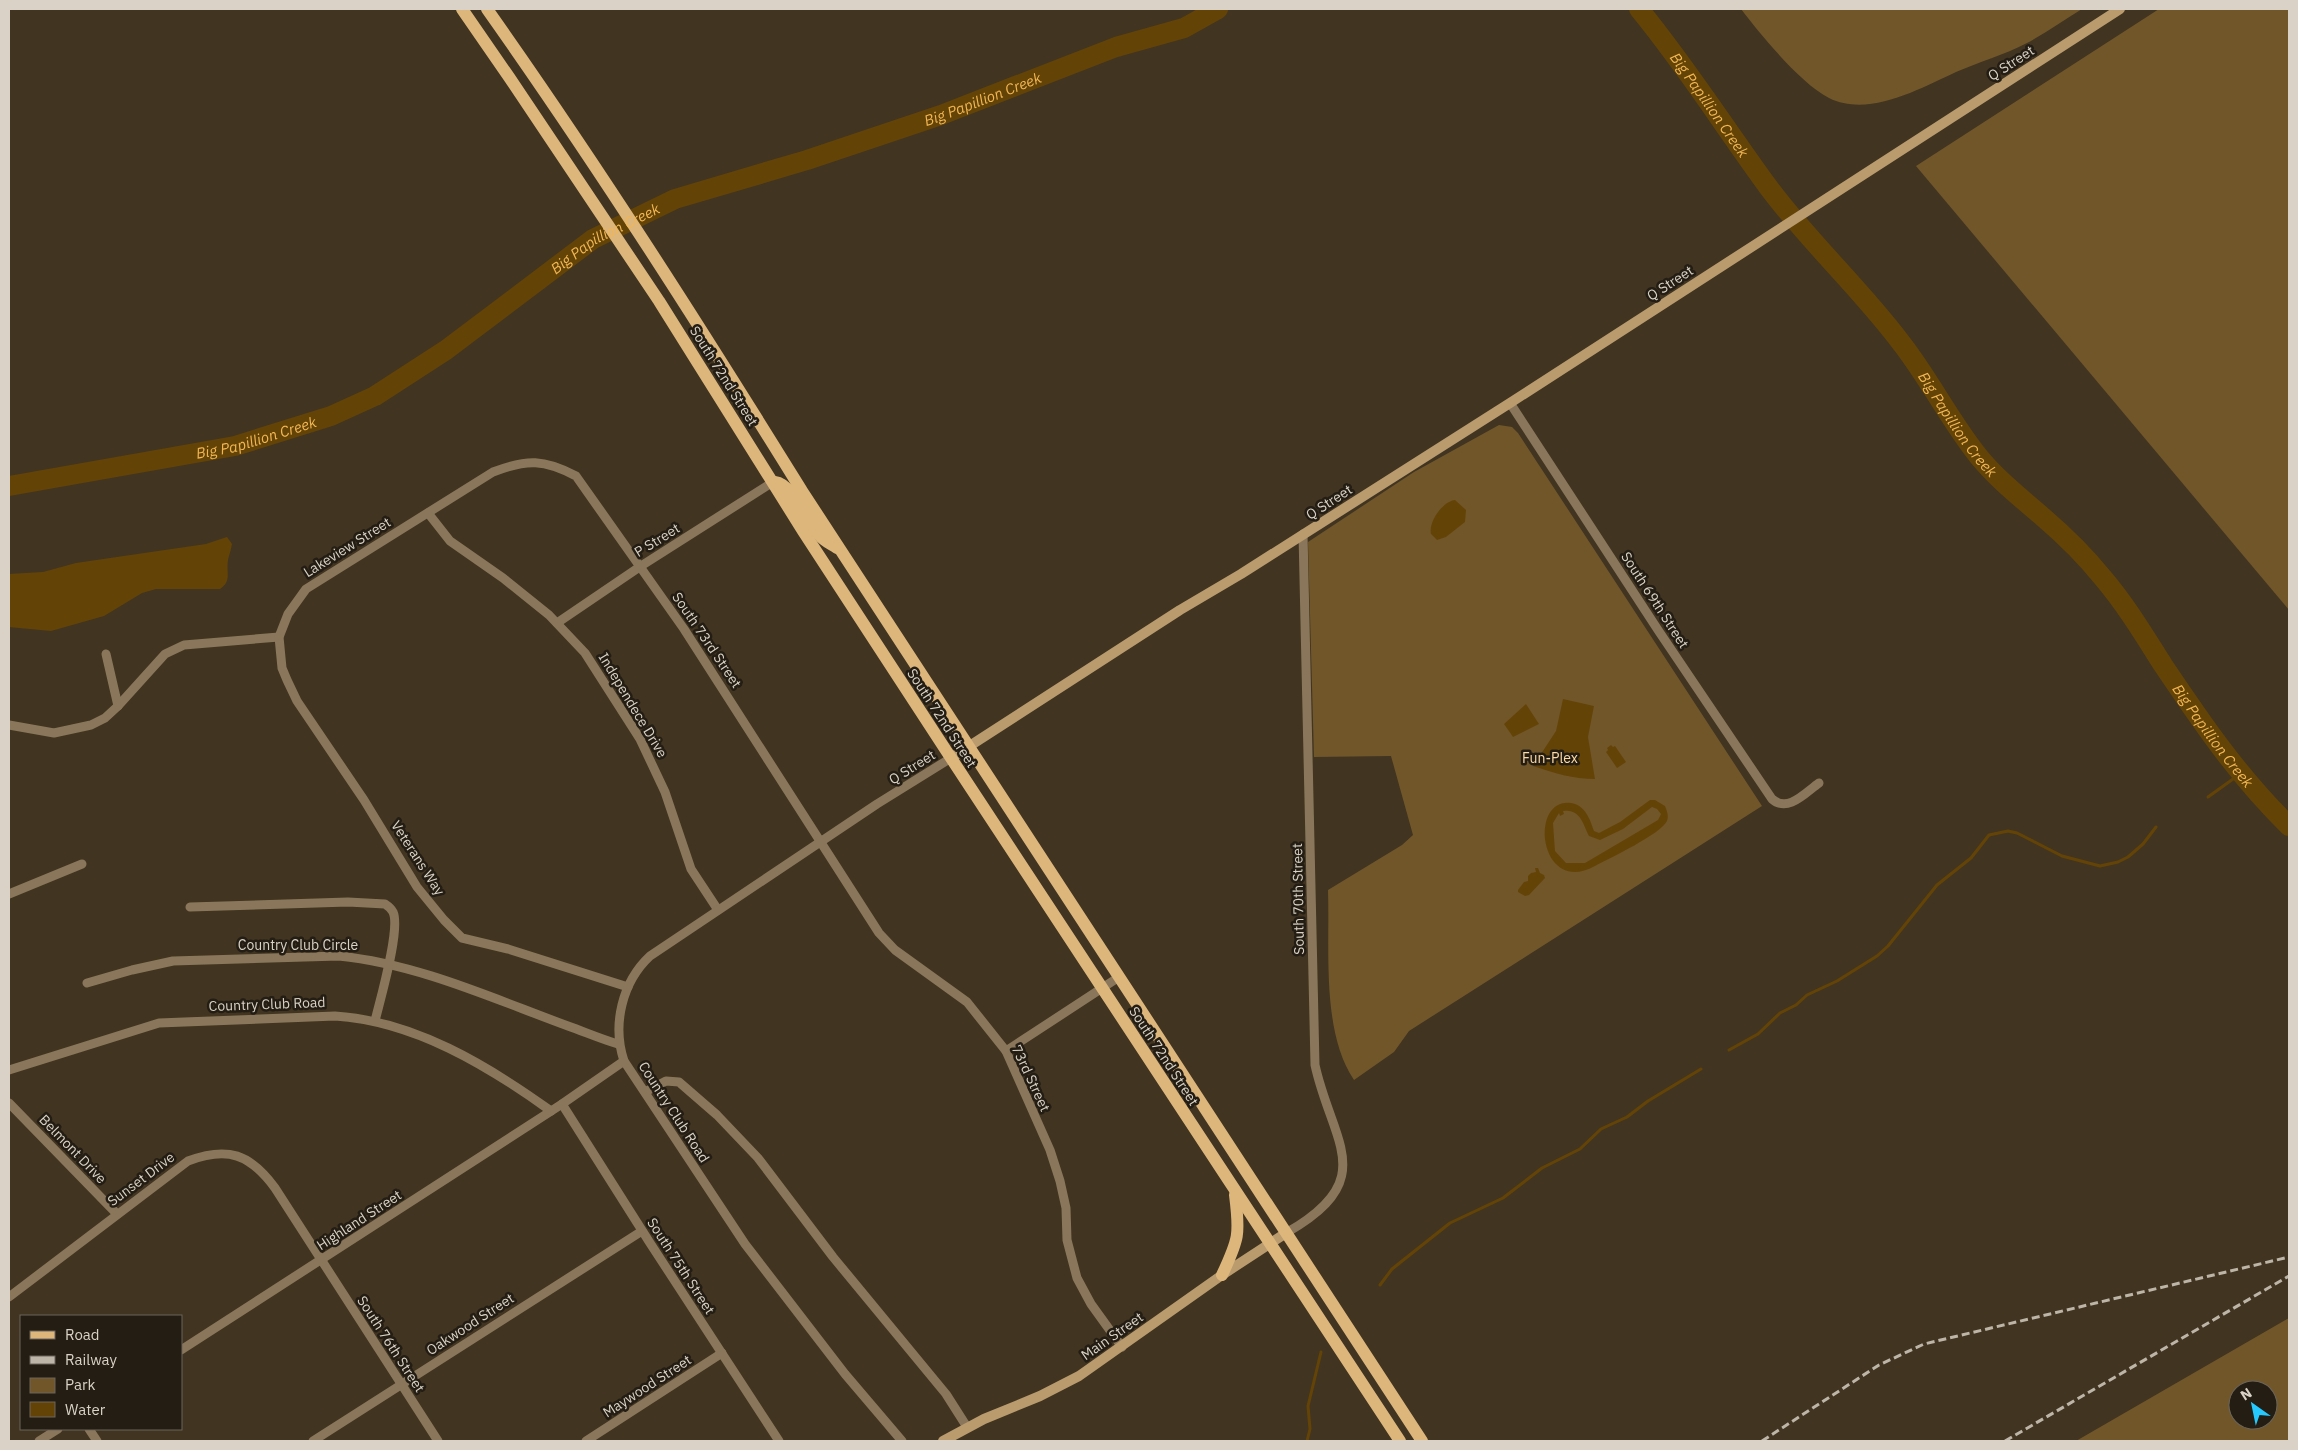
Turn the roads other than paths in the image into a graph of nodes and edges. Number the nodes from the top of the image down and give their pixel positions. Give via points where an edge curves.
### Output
1 (462, 9) edge
2 (487, 9) edge
3 (2120, 9) edge
4 (1510, 403) junction
5 (556, 466) joint
6 (773, 482) junction
7 (428, 512) junction
8 (1303, 534) junction
9 (841, 550) junction
10 (641, 566) junction
11 (557, 623) junction
12 (279, 637) junction
13 (106, 654) dead end
14 (118, 706) junction
15 (9, 725) edge
16 (969, 747) junction
17 (951, 758) junction
18 (1819, 784) dead end
19 (821, 842) junction
20 (82, 864) dead end
21 (9, 894) edge
22 (190, 907) dead end
23 (718, 910) junction
24 (388, 965) junction
25 (1119, 977) junction
26 (87, 983) dead end
27 (628, 987) junction
28 (1102, 988) junction
29 (375, 1021) junction
30 (618, 1044) junction
31 (1006, 1051) junction
32 (624, 1061) junction
33 (9, 1070) edge
34 (645, 1092) junction
35 (9, 1103) edge
36 (562, 1104) junction
37 (551, 1111) junction
38 (1234, 1190) junction
39 (117, 1214) junction
40 (642, 1231) junction
41 (1286, 1233) junction
42 (1269, 1245) junction
43 (321, 1261) junction
44 (1222, 1275) junction
45 (9, 1297) edge
46 (1122, 1347) junction
47 (182, 1349) edge
48 (722, 1353) junction
49 (401, 1384) junction
50 (967, 1427) junction
51 (56, 1430) edge
52 (90, 1430) edge
53 (39, 1441) edge
54 (97, 1441) edge
55 (313, 1441) edge
56 (438, 1441) edge
57 (586, 1441) edge
58 (779, 1441) edge
59 (902, 1441) edge
60 (943, 1441) edge
61 (1400, 1441) edge
62 (1422, 1441) edge

1 - 6 main road, South 72nd Street via 639,272
2 - 9 main road, South 72nd Street via 658,264
3 - 4 main road, Q Street
4 - 8 main road, Q Street
4 - 18 street, South 69th Street via 1766,790 1776,802 1783,804 1791,803
5 - 7 street, Lakeview Street via 539,462 514,464 493,472
5 - 10 street, South 73rd Street via 576,476
6 - 9 main road via 786,487 821,538
6 - 10 street, P Street
6 - 17 main road, South 72nd Street
7 - 11 street, Independece Drive via 450,540
7 - 12 street, Lakeview Street via 306,589 288,614
8 - 16 main road, Q Street
8 - 41 street, South 70th Street via 1315,1065 1343,1147 1344,1166 1334,1194 1326,1204
9 - 16 main road, South 72nd Street
10 - 11 street, P Street
10 - 19 street, South 73rd Street via 749,727
11 - 23 street, Independece Drive via 586,653 640,739 666,792 691,869
12 - 14 street via 184,645 165,654
12 - 27 street, Veterans Way via 282,668 298,701 417,887 444,920 462,938
13 - 14 street
14 - 15 street via 91,725 54,733
16 - 17 main road, Q Street
16 - 25 main road, South 72nd Street
17 - 19 street, Q Street
17 - 28 main road, South 72nd Street
19 - 23 street, Q Street
19 - 31 street, 73rd Street via 879,933 895,950 967,1002
20 - 21 street
22 - 24 street via 348,902 385,904 394,913 395,920
23 - 27 street, Q Street via 650,956
24 - 26 street, Country Club Circle via 339,956 173,961
24 - 29 street
24 - 30 street, Country Club Circle via 443,981
25 - 28 street
25 - 41 main road, South 72nd Street
27 - 30 street, Q Street via 618,1029
28 - 31 street
28 - 38 main road, South 72nd Street
29 - 33 street, Country Club Road via 335,1016 159,1023
29 - 37 street, Country Club Road via 467,1056
30 - 32 street, Q Street
31 - 46 street, 73rd Street via 1050,1150 1060,1181 1066,1208 1068,1246 1077,1278
32 - 34 street, Country Club Road
32 - 36 street, Country Club Road
34 - 50 street via 666,1081 679,1082 740,1137 843,1270 946,1394
34 - 59 street, Country Club Road via 745,1244 845,1374
35 - 39 street, Belmont Drive
36 - 37 street, Country Club Road
36 - 40 street, South 75th Street
37 - 43 street, Highland Street
38 - 42 main road, South 72nd Street
38 - 44 main road via 1238,1238
39 - 43 street, Sunset Drive via 188,1161 205,1155 229,1154 243,1158 263,1172
39 - 45 street, Sunset Drive
40 - 48 street, South 75th Street
40 - 49 street, Oakwood Street
41 - 42 main road, Main Street
41 - 62 main road, South 72nd Street
42 - 44 main road, Main Street
42 - 61 main road, South 72nd Street
43 - 47 street, Highland Street
43 - 49 street, South 76th Street
44 - 46 main road, Main Street
46 - 50 main road, Main Street via 1060,1387
48 - 57 street, Maywood Street
48 - 58 street, South 75th Street
49 - 55 street, Oakwood Street
49 - 56 street, South 76th Street
50 - 60 main road, Main Street
51 - 53 street
52 - 54 street

